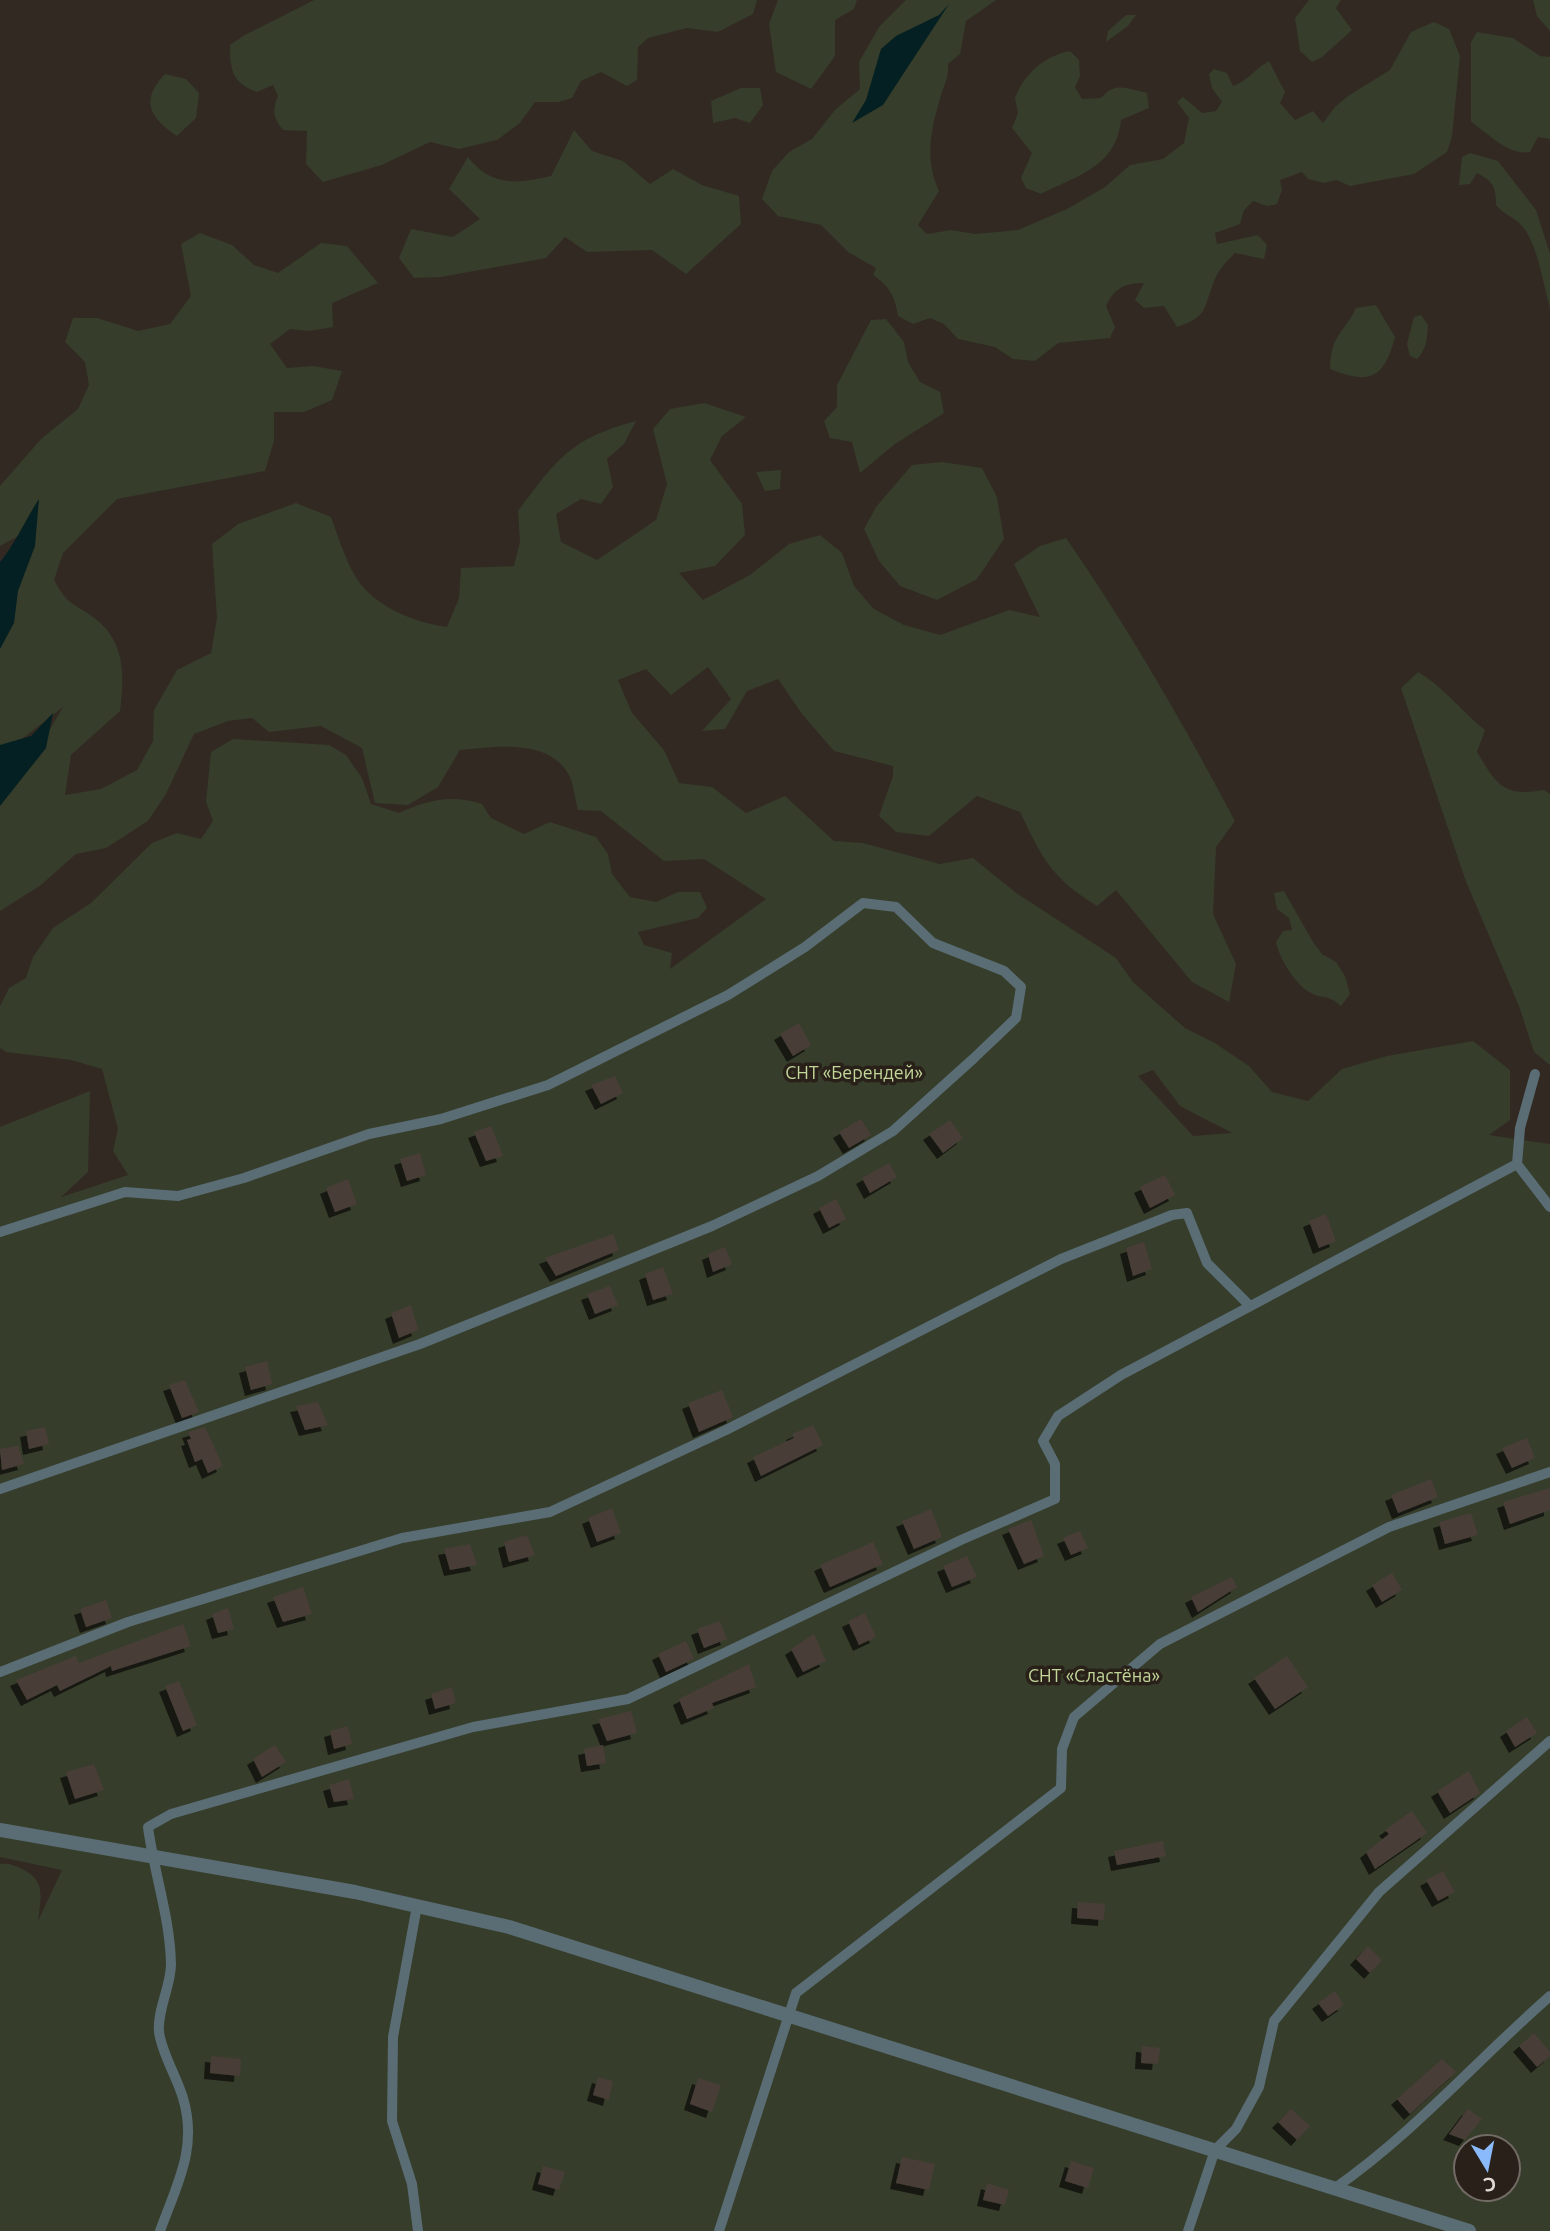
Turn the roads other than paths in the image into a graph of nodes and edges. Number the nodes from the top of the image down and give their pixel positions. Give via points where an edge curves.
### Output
1 (1535, 1074) dead end
2 (1517, 1164) junction
3 (1550, 1207) edge
4 (0, 1232) edge
5 (1250, 1306) junction
6 (1550, 1472) edge
7 (0, 1489) edge
8 (0, 1672) edge
9 (1550, 1741) edge
10 (0, 1830) edge
11 (152, 1857) junction
12 (417, 1906) junction
13 (1550, 1996) edge
14 (788, 2015) junction
15 (1215, 2150) junction
16 (1335, 2188) junction
17 (160, 2231) edge
18 (418, 2231) edge
19 (719, 2231) edge
20 (1188, 2231) edge
21 (1469, 2231) edge

1 - 2 lane via 1520,1128
2 - 3 lane
2 - 5 lane
4 - 7 lane via 125,1192 178,1196 369,1134 441,1119 548,1085 728,995 863,903 896,907 933,943 1004,971 1021,986 1016,1018 973,1059 893,1131 818,1176 712,1226 420,1344
5 - 8 lane via 1207,1263 1187,1213 1172,1215 1061,1259 726,1430 550,1512 402,1538 128,1622
5 - 11 lane via 1121,1375 1058,1416 1043,1441 1055,1464 1055,1499 628,1699 473,1727 170,1814 148,1827
6 - 14 lane via 1389,1527 1160,1644 1074,1717 1062,1749 1061,1788 796,1993
9 - 15 lane via 1370,1903 1274,2021 1259,2087 1236,2129
10 - 11 street
11 - 12 street
11 - 17 lane via 165,1906 171,1966 159,2032 189,2127 189,2151
12 - 14 street via 509,1927
12 - 18 lane via 393,2037 392,2121 412,2184
13 - 16 lane via 1381,2156
14 - 15 street
14 - 19 lane
15 - 16 street
15 - 20 lane
16 - 21 street

